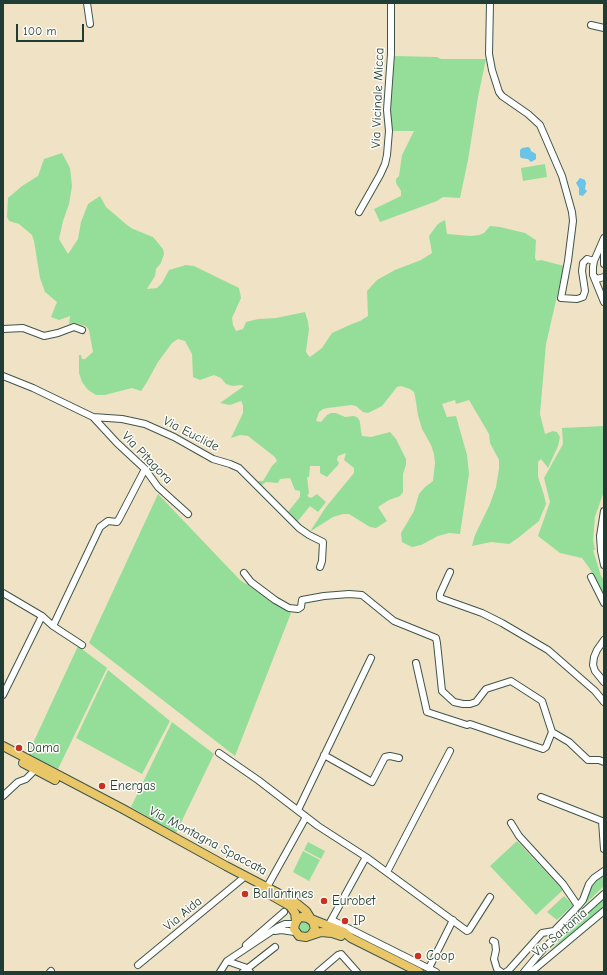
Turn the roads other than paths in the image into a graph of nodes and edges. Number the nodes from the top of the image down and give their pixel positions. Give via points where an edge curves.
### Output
1 (87, 3) edge
2 (391, 3) edge
3 (490, 3) edge
4 (90, 24) dead end
5 (591, 26) dead end
6 (604, 28) edge
7 (359, 212) dead end
8 (604, 238) edge
9 (604, 247) edge
10 (594, 262) junction
11 (604, 264) edge
12 (593, 275) junction
13 (604, 277) edge
14 (604, 302) edge
15 (3, 329) edge
16 (82, 330) dead end
17 (3, 376) edge
18 (92, 417) junction
19 (145, 469) junction
20 (604, 511) edge
21 (188, 514) dead end
22 (604, 565) edge
23 (320, 567) dead end
24 (450, 572) dead end
25 (244, 573) dead end
26 (591, 577) dead end
27 (3, 592) edge
28 (604, 603) edge
29 (42, 616) junction
30 (53, 626) junction
31 (604, 640) edge
32 (82, 644) dead end
33 (371, 658) dead end
34 (416, 663) dead end
35 (604, 682) edge
36 (3, 695) edge
37 (604, 702) edge
38 (552, 732) junction
39 (3, 746) edge
40 (450, 751) dead end
41 (3, 752) edge
42 (219, 753) dead end
43 (324, 755) junction
44 (399, 758) dead end
45 (604, 762) edge
46 (35, 770) junction
47 (3, 796) edge
48 (541, 797) dead end
49 (298, 810) junction
50 (306, 817) junction
51 (603, 819) edge
52 (511, 822) dead end
53 (604, 849) edge
54 (366, 856) junction
55 (604, 871) edge
56 (387, 872) junction
57 (242, 880) junction
58 (267, 887) junction
59 (604, 894) edge
60 (490, 897) dead end
61 (578, 906) junction
62 (604, 911) edge
63 (284, 912) dead end
64 (311, 919) junction
65 (453, 920) junction
66 (330, 923) junction
67 (295, 925) junction
68 (312, 935) junction
69 (351, 938) junction
70 (493, 940) dead end
71 (275, 946) dead end
72 (227, 961) junction
73 (138, 965) dead end
74 (429, 968) junction
75 (247, 971) edge
76 (415, 971) edge
77 (214, 972) edge
78 (220, 972) edge
79 (318, 972) edge
80 (357, 972) edge
81 (436, 972) edge
82 (501, 972) edge
83 (506, 972) edge
84 (524, 972) edge
85 (531, 972) edge

1 - 4 street
2 - 7 street, Via Vicinale Micca via 387,155 380,175
3 - 10 street via 489,54 499,92 540,125 562,176 572,212 568,261 560,298 583,297 583,263
5 - 6 street
8 - 10 street
9 - 11 street
10 - 11 street via 599,260
10 - 12 street
12 - 13 street via 597,279
12 - 14 street
15 - 16 street via 23,328 44,336 74,327
17 - 18 street, Via Euclide
18 - 19 street, Via Pitagora
18 - 23 street, Via Euclide via 137,421 174,437 213,459 239,468 300,528 323,542
19 - 21 street, Via Pitagora via 158,487
19 - 30 street via 117,522 107,521 100,527
20 - 22 street via 600,536
24 - 37 street via 440,598 482,613 548,650
25 - 38 street via 251,582 289,608 298,609 302,600 324,596 362,595 394,620 436,638 442,691 454,702 476,702 486,689 511,681 542,701
26 - 28 street
27 - 29 street
29 - 30 street
29 - 36 street
30 - 32 street
31 - 35 street via 594,657 593,666
33 - 43 street
34 - 38 street via 427,712 543,749
38 - 45 street via 569,742 588,760
39 - 58 main road, Via Montagna Spaccata
40 - 56 street
41 - 46 main road, Via Montagna Spaccata
42 - 49 street
43 - 44 street via 372,782 385,757
43 - 49 street
46 - 47 street
46 - 57 main road, Via Montagna Spaccata via 126,816
48 - 51 street
49 - 50 street
50 - 54 street
50 - 58 street
51 - 53 street
52 - 61 street via 519,836 563,884
54 - 56 street
54 - 66 street
55 - 61 street via 589,884
56 - 65 street
57 - 67 main road, Via Montagna Spaccata via 290,906 295,913
57 - 73 street, Via Aida
58 - 64 main road, Via Montagna Spaccata via 295,902
59 - 84 street via 544,948
60 - 65 street via 469,930
61 - 83 street via 554,931 542,934
62 - 85 street, Via Sartania
63 - 72 street
64 - 66 main road, Via Montagna Spaccata
64 - 67 main road, Via Montagna Spaccata via 301,917
64 - 68 main road via 315,929
65 - 74 street
66 - 69 main road, Via Montagna Spaccata
66 - 74 street
67 - 68 main road, Via Montagna Spaccata via 297,934 302,937
67 - 72 street via 282,924
68 - 69 main road, Via Montagna Spaccata via 321,932
69 - 76 main road, Via Montagna Spaccata
70 - 82 street via 496,950 494,959 497,969
71 - 75 street
72 - 75 street
72 - 77 street
72 - 78 street
74 - 81 street
79 - 80 street via 341,954

